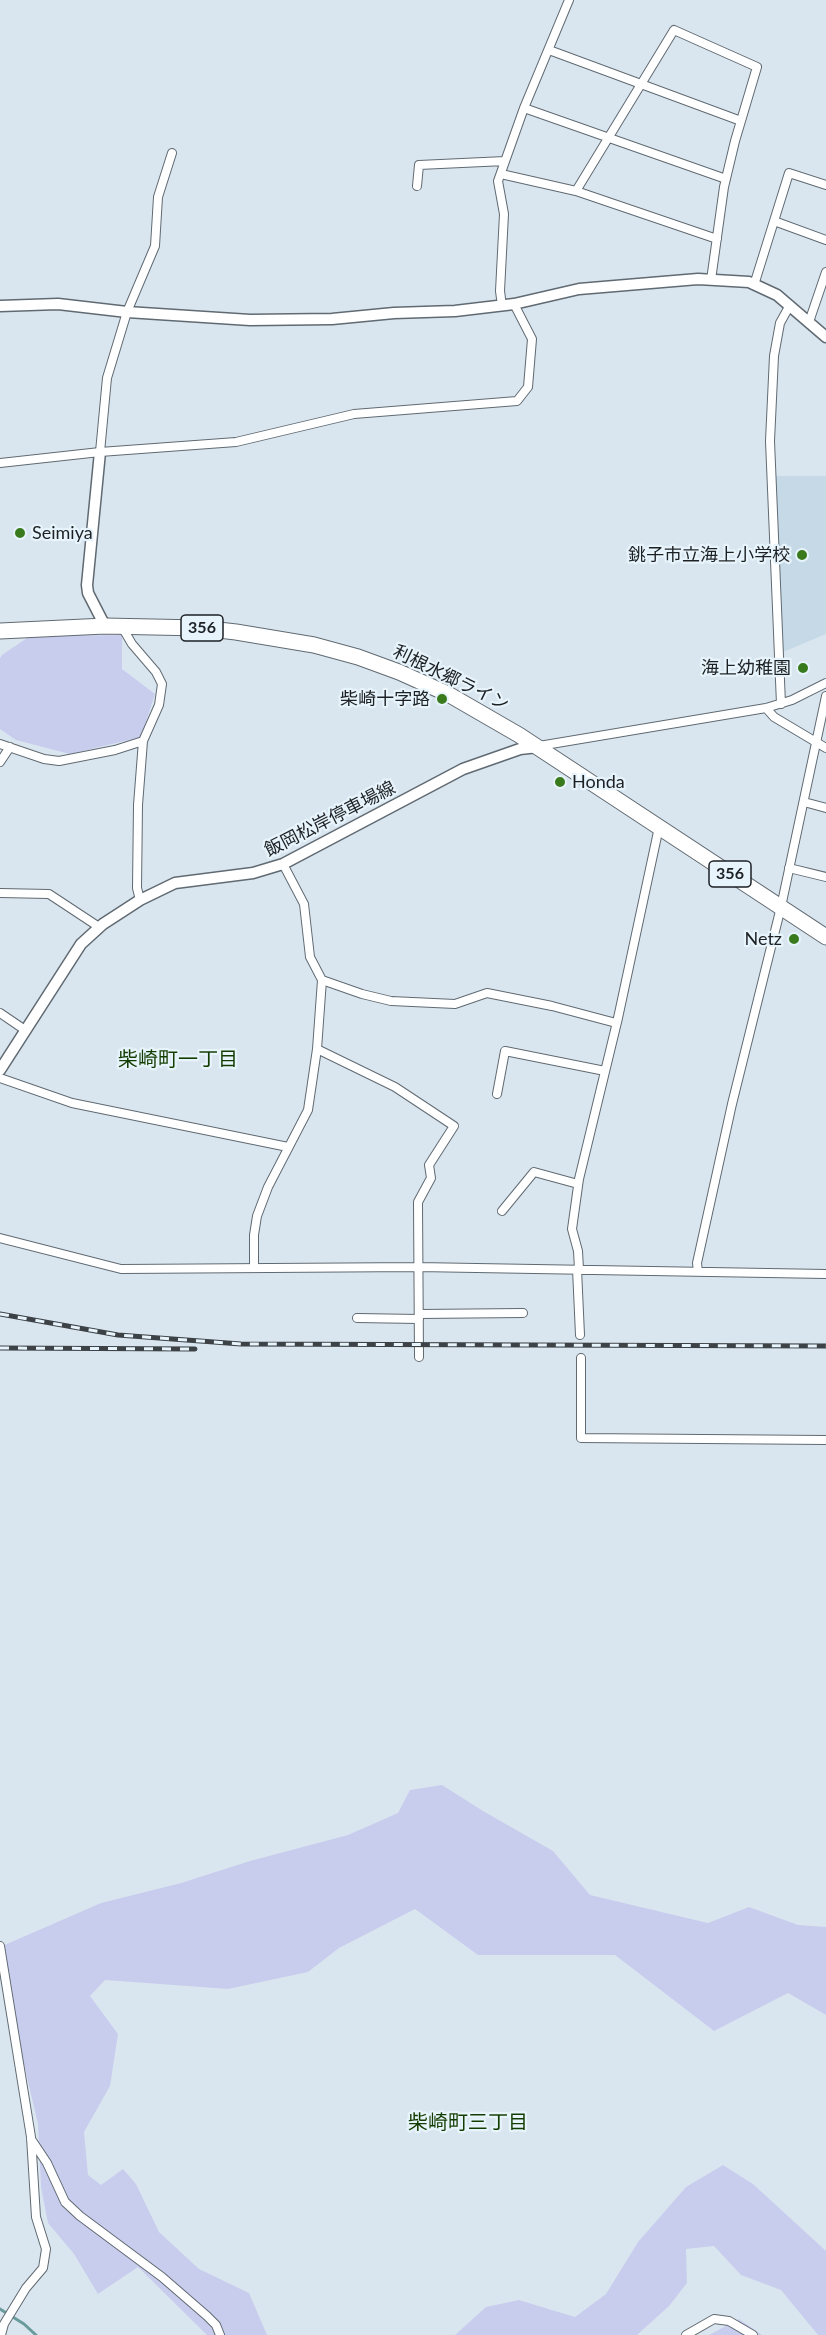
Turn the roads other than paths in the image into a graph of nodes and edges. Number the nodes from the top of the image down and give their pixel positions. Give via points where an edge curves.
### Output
1 (570, 0) edge
2 (549, 50) junction
3 (641, 84) junction
4 (524, 108) junction
5 (741, 121) junction
6 (608, 138) junction
7 (172, 153) dead end
8 (505, 161) junction
9 (501, 174) junction
10 (726, 178) junction
11 (826, 185) edge
12 (417, 186) dead end
13 (576, 191) junction
14 (774, 221) junction
15 (717, 239) junction
16 (826, 240) edge
17 (826, 272) edge
18 (711, 279) junction
19 (754, 285) junction
20 (514, 304) junction
21 (790, 305) junction
22 (0, 306) edge
23 (502, 306) junction
24 (127, 312) junction
25 (809, 322) junction
26 (826, 337) edge
27 (100, 452) junction
28 (0, 464) edge
29 (105, 626) junction
30 (122, 627) junction
31 (0, 631) edge
32 (826, 683) edge
33 (826, 696) edge
34 (781, 704) junction
35 (766, 708) junction
36 (143, 741) junction
37 (817, 743) junction
38 (0, 744) edge
39 (10, 747) junction
40 (538, 747) junction
41 (826, 748) edge
42 (0, 762) edge
43 (804, 802) junction
44 (826, 808) edge
45 (659, 827) junction
46 (283, 864) junction
47 (789, 868) junction
48 (826, 877) edge
49 (0, 893) edge
50 (140, 900) junction
51 (781, 907) junction
52 (99, 927) junction
53 (826, 937) edge
54 (322, 980) junction
55 (0, 1013) edge
56 (616, 1023) junction
57 (25, 1030) junction
58 (317, 1049) junction
59 (0, 1070) edge
60 (605, 1071) junction
61 (0, 1077) edge
62 (497, 1094) dead end
63 (288, 1147) junction
64 (578, 1184) junction
65 (502, 1211) dead end
66 (0, 1238) edge
67 (254, 1267) junction
68 (418, 1267) junction
69 (578, 1269) junction
70 (698, 1272) junction
71 (826, 1274) edge
72 (523, 1313) dead end
73 (419, 1316) junction
74 (357, 1318) dead end
75 (580, 1335) dead end
76 (419, 1357) dead end
77 (581, 1359) dead end
78 (826, 1440) edge
79 (0, 1946) edge
80 (30, 2137) junction
81 (1, 2335) edge
82 (220, 2335) edge
83 (686, 2335) edge
84 (753, 2335) edge

1 - 2 street
2 - 3 street
2 - 4 street
3 - 5 street
3 - 5 street via 674,30 757,67
3 - 6 street
4 - 6 street
4 - 8 street
5 - 10 street
6 - 10 street
6 - 13 street
7 - 24 street via 158,197 155,246
8 - 9 street
8 - 12 street via 419,165
9 - 13 street
9 - 23 street via 498,181 504,214
10 - 15 street
11 - 14 street via 789,173
13 - 15 street
14 - 16 street
14 - 19 street
15 - 18 street
17 - 25 street
18 - 19 street
18 - 20 street via 579,289
19 - 21 street
20 - 23 street
20 - 27 street via 532,339 528,387 518,401 354,414 236,442
21 - 25 street
21 - 34 street via 780,322 774,356 770,441
22 - 24 street via 58,304
23 - 24 street via 332,319 250,320
24 - 27 street via 108,378
25 - 26 street
27 - 28 street
27 - 29 street via 87,585
29 - 30 highway, 利根水郷ライン / 356
29 - 31 highway, 利根水郷ライン / 356
30 - 36 street via 162,684 159,705
30 - 40 highway, 利根水郷ライン / 356 via 201,628 266,635 358,657 448,694
32 - 34 street
33 - 37 street
34 - 35 street
35 - 37 street
35 - 40 street
36 - 39 street via 59,761
36 - 50 street via 136,855
37 - 41 street
37 - 43 street
38 - 39 street
39 - 42 street
40 - 45 highway, 利根水郷ライン / 356
40 - 46 street, 飯岡松岸停車場線 via 520,749 463,769
43 - 44 street
43 - 47 street
45 - 51 highway, 利根水郷ライン / 356
45 - 56 street
46 - 50 street, 飯岡松岸停車場線 via 253,873 175,883
46 - 54 street via 304,904 310,957
47 - 48 street
47 - 51 street
49 - 52 street via 49,894
50 - 52 street, 飯岡松岸停車場線
51 - 53 highway, 利根水郷ライン / 356
51 - 70 street via 732,1104
52 - 57 street, 飯岡松岸停車場線 via 81,944
54 - 56 street via 391,1001 455,1004 487,993
54 - 58 street
55 - 57 street
56 - 60 street
57 - 59 street, 飯岡松岸停車場線
58 - 63 street via 308,1110
58 - 68 street via 395,1087 454,1126 429,1165 431,1178 418,1202
60 - 62 street via 505,1051
60 - 64 street
61 - 63 street via 72,1103
63 - 67 street via 257,1216
64 - 65 street via 534,1172
64 - 69 street via 572,1229
66 - 67 street via 121,1269
67 - 68 street
68 - 69 street
68 - 73 street
69 - 70 street
69 - 75 street
70 - 71 street
72 - 73 street
73 - 74 street
73 - 76 street
77 - 78 street via 581,1438
79 - 80 street
80 - 81 street via 36,2217 46,2249 43,2268 26,2288
80 - 82 street via 65,2202 162,2277 216,2325
83 - 84 street via 714,2319 729,2321

